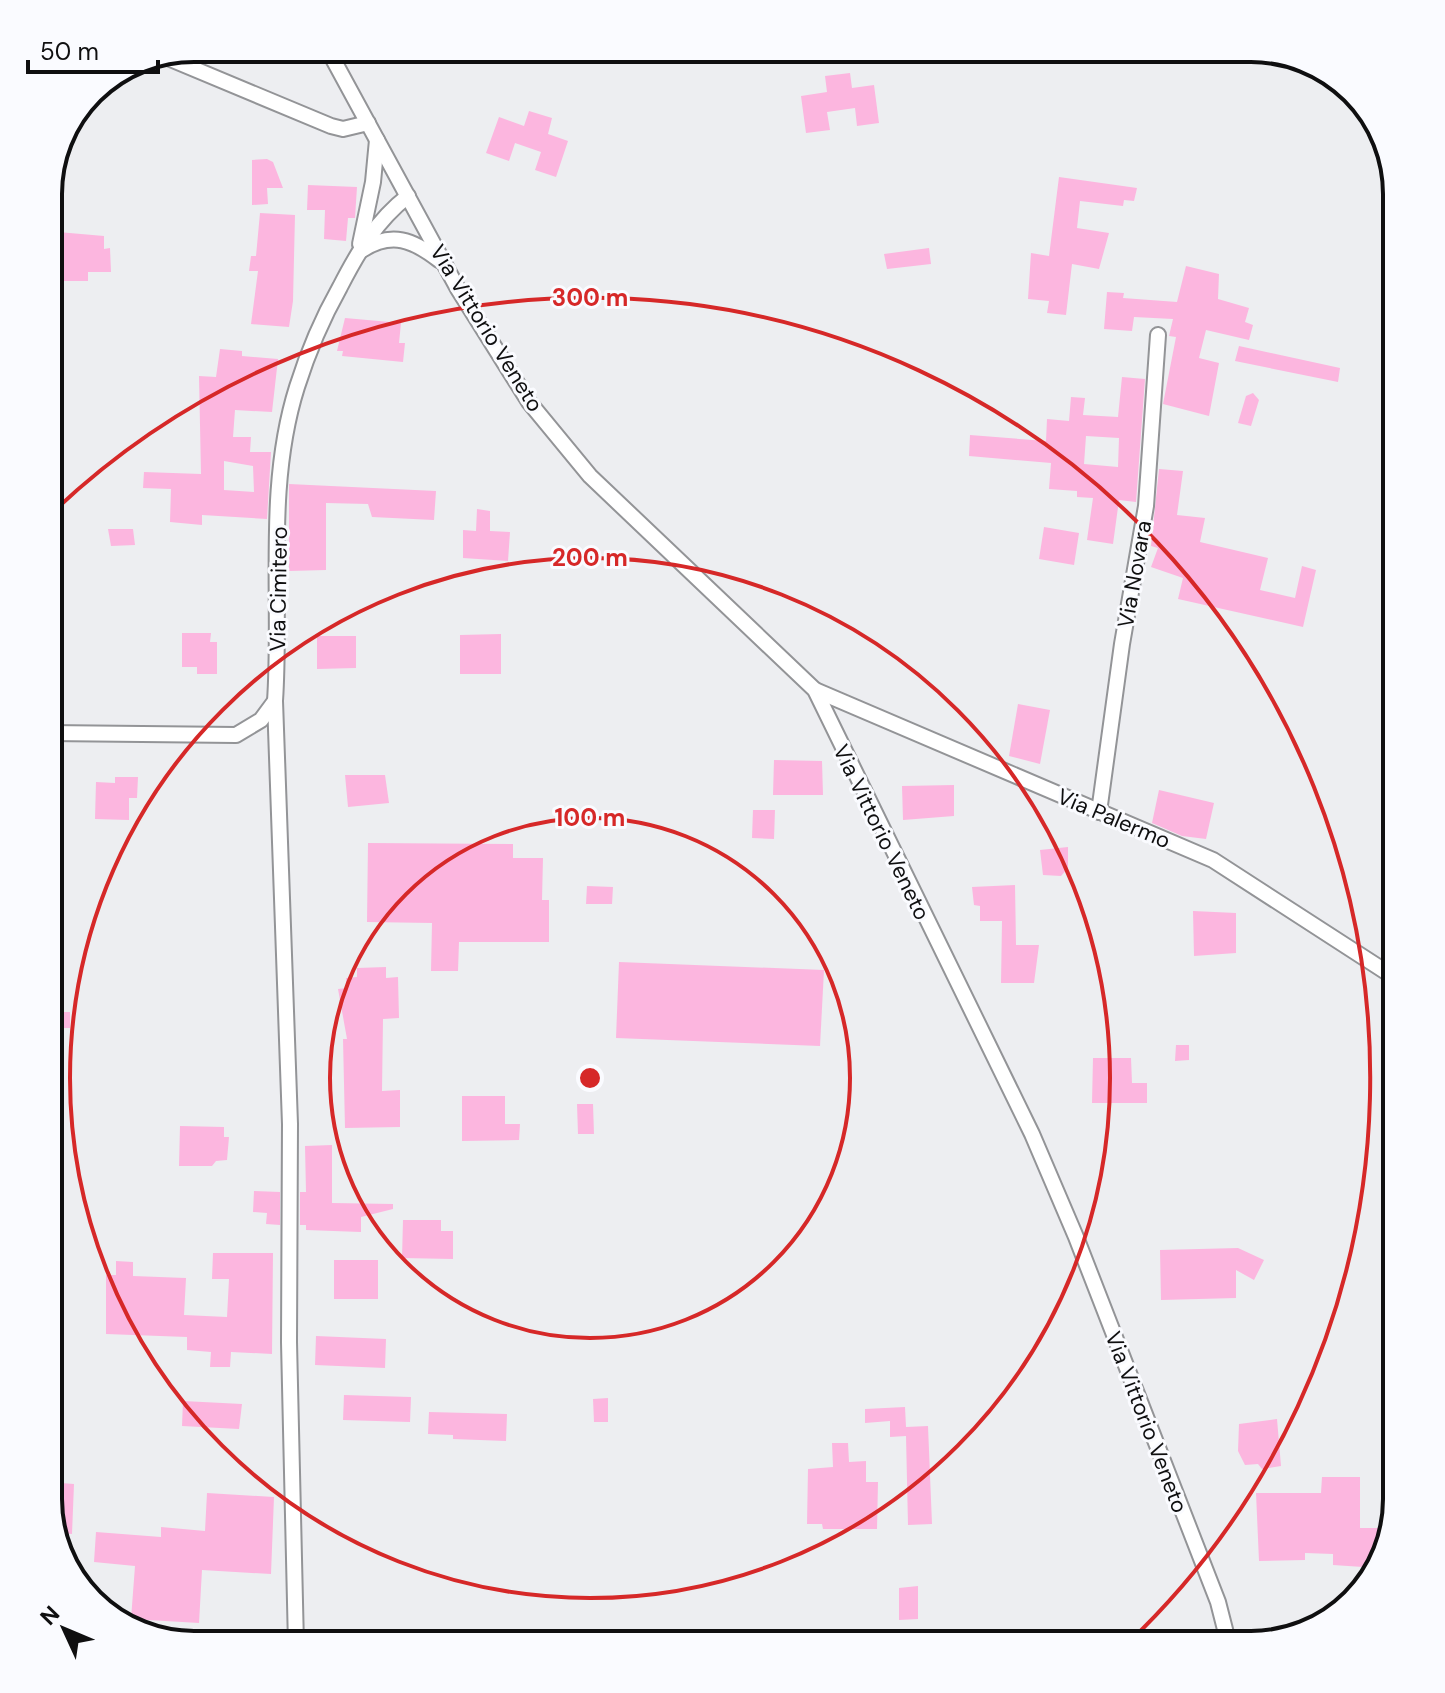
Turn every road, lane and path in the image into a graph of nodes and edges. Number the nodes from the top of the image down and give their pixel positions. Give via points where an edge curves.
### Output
1 (335, 62) edge
2 (181, 63) edge
3 (368, 123) junction
4 (377, 140) junction
5 (408, 196) junction
6 (358, 253) junction
7 (445, 265) junction
8 (1158, 335) dead end
9 (815, 690) junction
10 (275, 701) junction
11 (62, 733) edge
12 (1099, 812) junction
13 (1383, 970) edge
14 (296, 1631) edge
15 (1225, 1631) edge

1 - 3 street, Via Vittorio Veneto
2 - 3 street via 331,126
3 - 4 street, Via Vittorio Veneto
4 - 5 street, Via Vittorio Veneto
4 - 6 street, Via Cimitero
5 - 6 street, Via Cimitero via 376,226
5 - 7 street, Via Vittorio Veneto
6 - 7 street via 376,241 406,239
6 - 10 street, Via Cimitero via 319,326 296,390 286,439
7 - 9 street, Via Vittorio Veneto via 529,402 590,476
8 - 12 street, Via Novara via 1146,506
9 - 12 street, Via Palermo
9 - 15 street, Via Vittorio Veneto via 1032,1134
10 - 11 street via 261,720 236,735
10 - 14 street, Via Cimitero via 290,1124
12 - 13 street, Via Palermo via 1213,860

